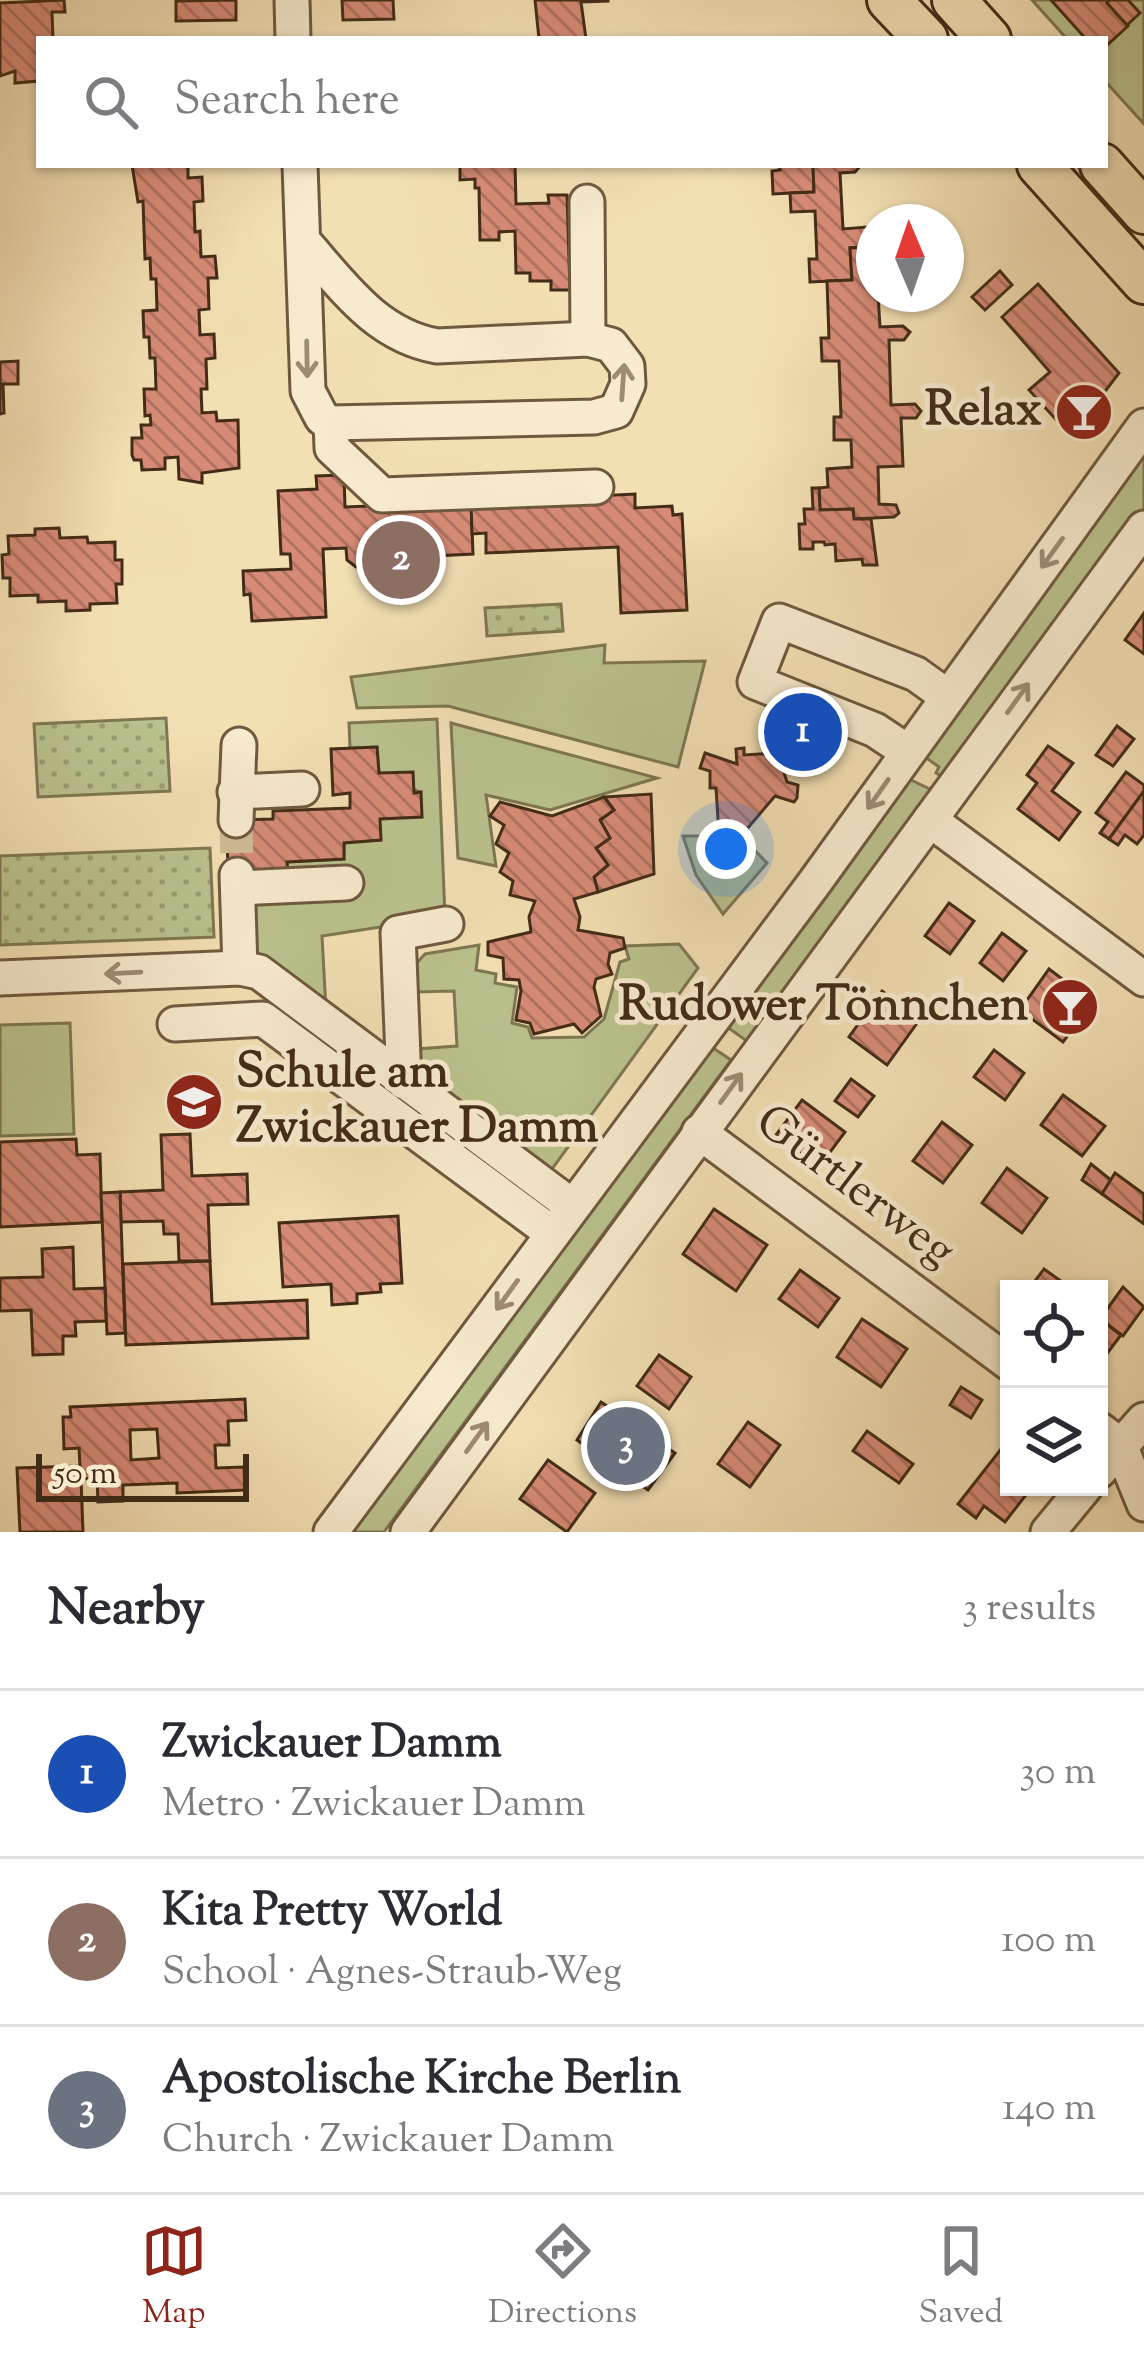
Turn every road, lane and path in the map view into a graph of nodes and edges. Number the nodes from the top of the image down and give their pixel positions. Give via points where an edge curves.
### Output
1 (292, 0) edge
2 (889, 0) edge
3 (954, 0) edge
4 (293, 36) edge
5 (923, 36) edge
6 (986, 36) edge
7 (300, 168) edge
8 (1042, 168) edge
9 (1105, 168) edge
10 (587, 202) dead end
11 (1144, 212) edge
12 (304, 242) junction
13 (1144, 282) edge
14 (588, 339) junction
15 (331, 422) junction
16 (1144, 426) edge
17 (596, 487) dead end
18 (1144, 529) edge
19 (948, 697) junction
20 (239, 745) dead end
21 (908, 752) junction
22 (302, 789) dead end
23 (930, 820) junction
24 (346, 883) dead end
25 (446, 924) dead end
26 (240, 968) junction
27 (0, 978) edge
28 (1144, 979) edge
29 (175, 1024) dead end
30 (404, 1082) junction
31 (699, 1132) junction
32 (562, 1220) junction
33 (1000, 1356) edge
34 (1144, 1420) edge
35 (1108, 1447) edge
36 (1108, 1451) edge
37 (1078, 1496) edge
38 (1144, 1504) edge
39 (331, 1532) edge
40 (408, 1532) edge
41 (1048, 1532) edge

1 - 4 street
2 - 5 main road
3 - 6 main road
7 - 12 street
8 - 13 main road
9 - 11 main road
10 - 14 street
12 - 14 street via 360,306 418,343
12 -> 15 street via 308,391
15 -> 14 street via 616,411 627,366 610,344
15 - 17 street via 332,448 382,495
16 -> 19 street
23 -> 18 street
19 - 21 street
19 - 21 street via 916,674 779,621 755,682 875,730
20 - 22 street via 235,806
21 -> 32 street
23 - 28 street
31 -> 23 street
24 - 26 street via 238,882
25 - 30 street via 398,932
26 -> 27 street
26 - 30 street via 259,972
29 - 32 street via 263,1019
30 - 32 street
31 - 33 street, Gürtlerweg
40 -> 31 street
32 -> 39 street
34 - 35 street
36 - 38 street
37 - 41 street

